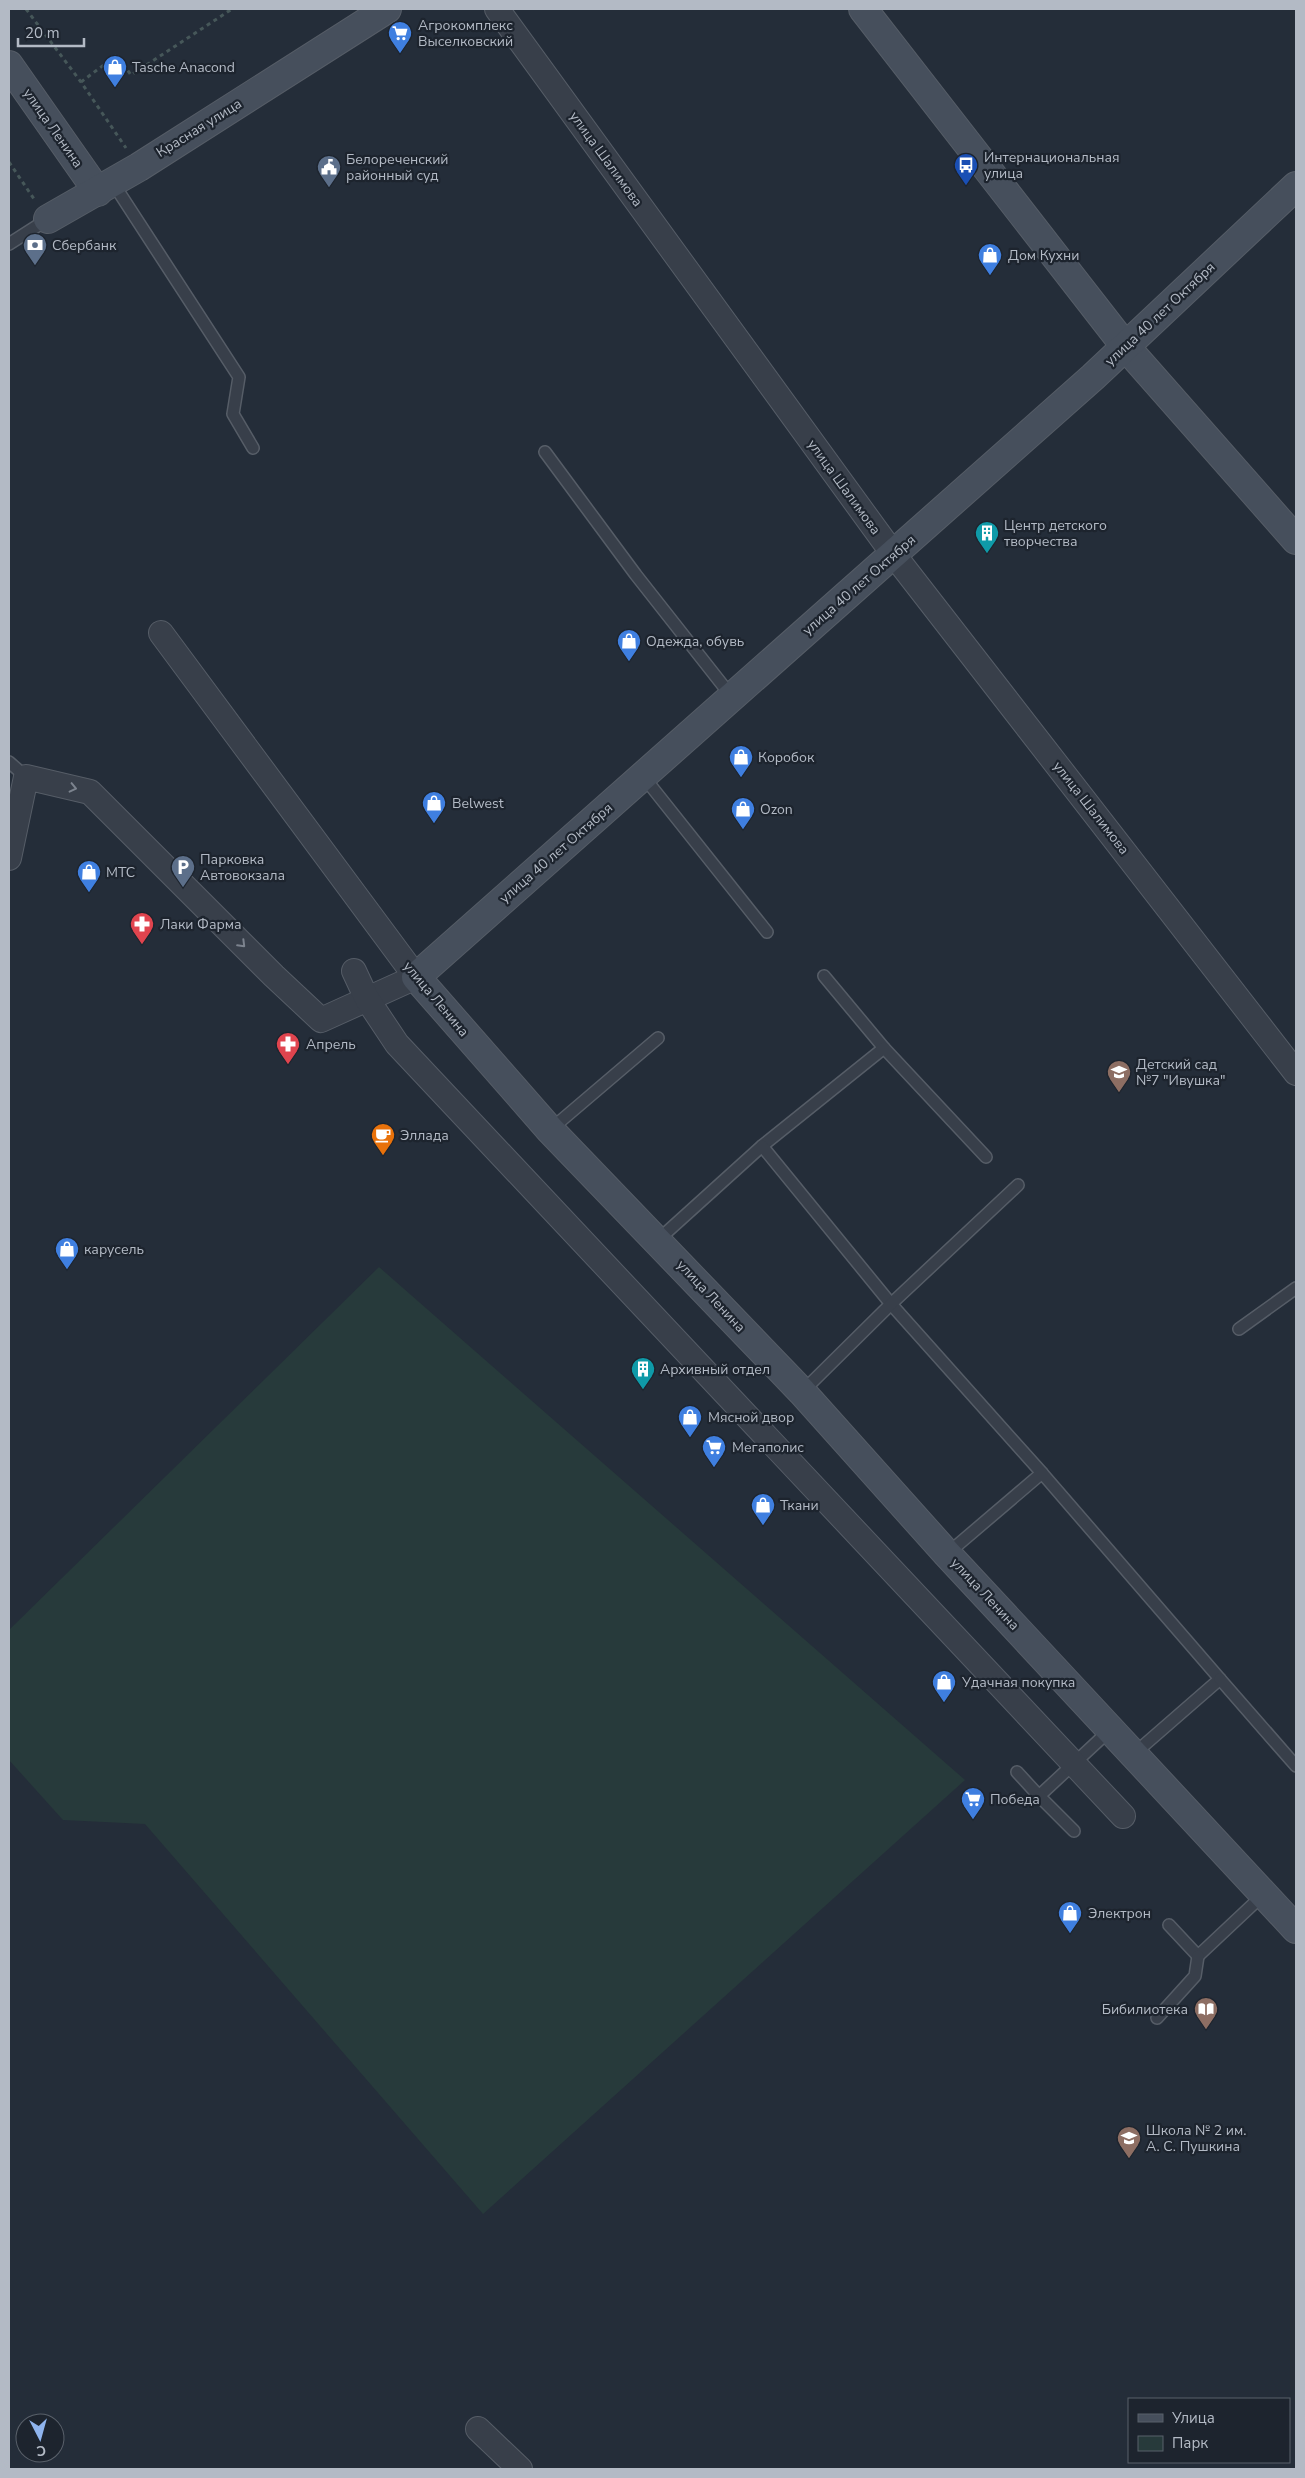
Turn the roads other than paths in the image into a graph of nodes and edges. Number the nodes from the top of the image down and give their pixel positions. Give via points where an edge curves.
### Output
1 (387, 9) edge
2 (497, 9) edge
3 (863, 9) edge
4 (9, 65) edge
5 (9, 95) edge
6 (1296, 186) edge
7 (97, 192) junction
8 (48, 219) joint
9 (9, 244) edge
10 (1125, 346) junction
11 (253, 448) dead end
12 (544, 452) dead end
13 (1296, 540) edge
14 (894, 555) junction
15 (161, 633) dead end
16 (732, 697) junction
17 (17, 770) edge
18 (642, 776) junction
19 (9, 858) edge
20 (767, 932) dead end
21 (354, 971) dead end
22 (824, 976) dead end
23 (416, 977) junction
24 (367, 999) junction
25 (658, 1038) dead end
26 (884, 1048) junction
27 (1296, 1073) edge
28 (550, 1130) junction
29 (762, 1146) junction
30 (986, 1157) dead end
31 (1018, 1185) dead end
32 (658, 1240) junction
33 (1296, 1288) edge
34 (891, 1304) junction
35 (1239, 1329) dead end
36 (802, 1392) junction
37 (1042, 1473) junction
38 (947, 1554) junction
39 (1220, 1679) junction
40 (1111, 1728) junction
41 (1134, 1753) junction
42 (1073, 1763) junction
43 (1296, 1766) edge
44 (1017, 1772) dead end
45 (1039, 1796) junction
46 (1123, 1816) dead end
47 (1074, 1831) dead end
48 (1264, 1894) junction
49 (1169, 1925) dead end
50 (1295, 1926) edge
51 (1198, 1956) junction
52 (1157, 2018) dead end
53 (478, 2429) dead end
54 (520, 2469) edge

1 - 7 street, Красная улица
2 - 14 street, улица Шалимова
3 - 10 street
4 - 7 street, улица Ленина
5 - 7 street, улица Ленина
6 - 10 street, улица 40 лет Октября
7 - 8 street, Красная улица
7 - 11 lane via 240,377 232,414
8 - 9 lane, Красная улица
10 - 13 street
10 - 14 street, улица 40 лет Октября
12 - 16 lane
14 - 16 street, улица 40 лет Октября
14 - 27 street, улица Шалимова
15 - 23 street, улица Ленина
16 - 18 street, улица 40 лет Октября
17 - 19 street
17 -> 24 street via 90,792 321,1020
18 - 20 lane
18 - 23 street, улица 40 лет Октября
21 - 24 street
22 - 26 lane
23 - 24 street
23 - 28 street, улица Ленина
24 - 42 street via 397,1044
25 - 28 lane
26 - 29 lane
26 - 30 lane
28 - 32 street, улица Ленина
29 - 32 lane
29 - 34 lane
31 - 34 lane
32 - 36 street, улица Ленина
33 - 35 lane
34 - 36 lane
34 - 37 lane
36 - 38 street, улица Ленина
37 - 38 lane
37 - 39 lane
38 - 40 street, улица Ленина
39 - 41 lane
39 - 43 lane
40 - 41 street, улица Ленина
40 - 42 lane
41 - 48 street, улица Ленина
42 - 45 lane
42 - 46 street
44 - 45 lane
45 - 47 lane
48 - 50 street, улица Ленина
48 - 51 lane
49 - 51 lane
51 - 52 lane via 1195,1976
53 - 54 street

